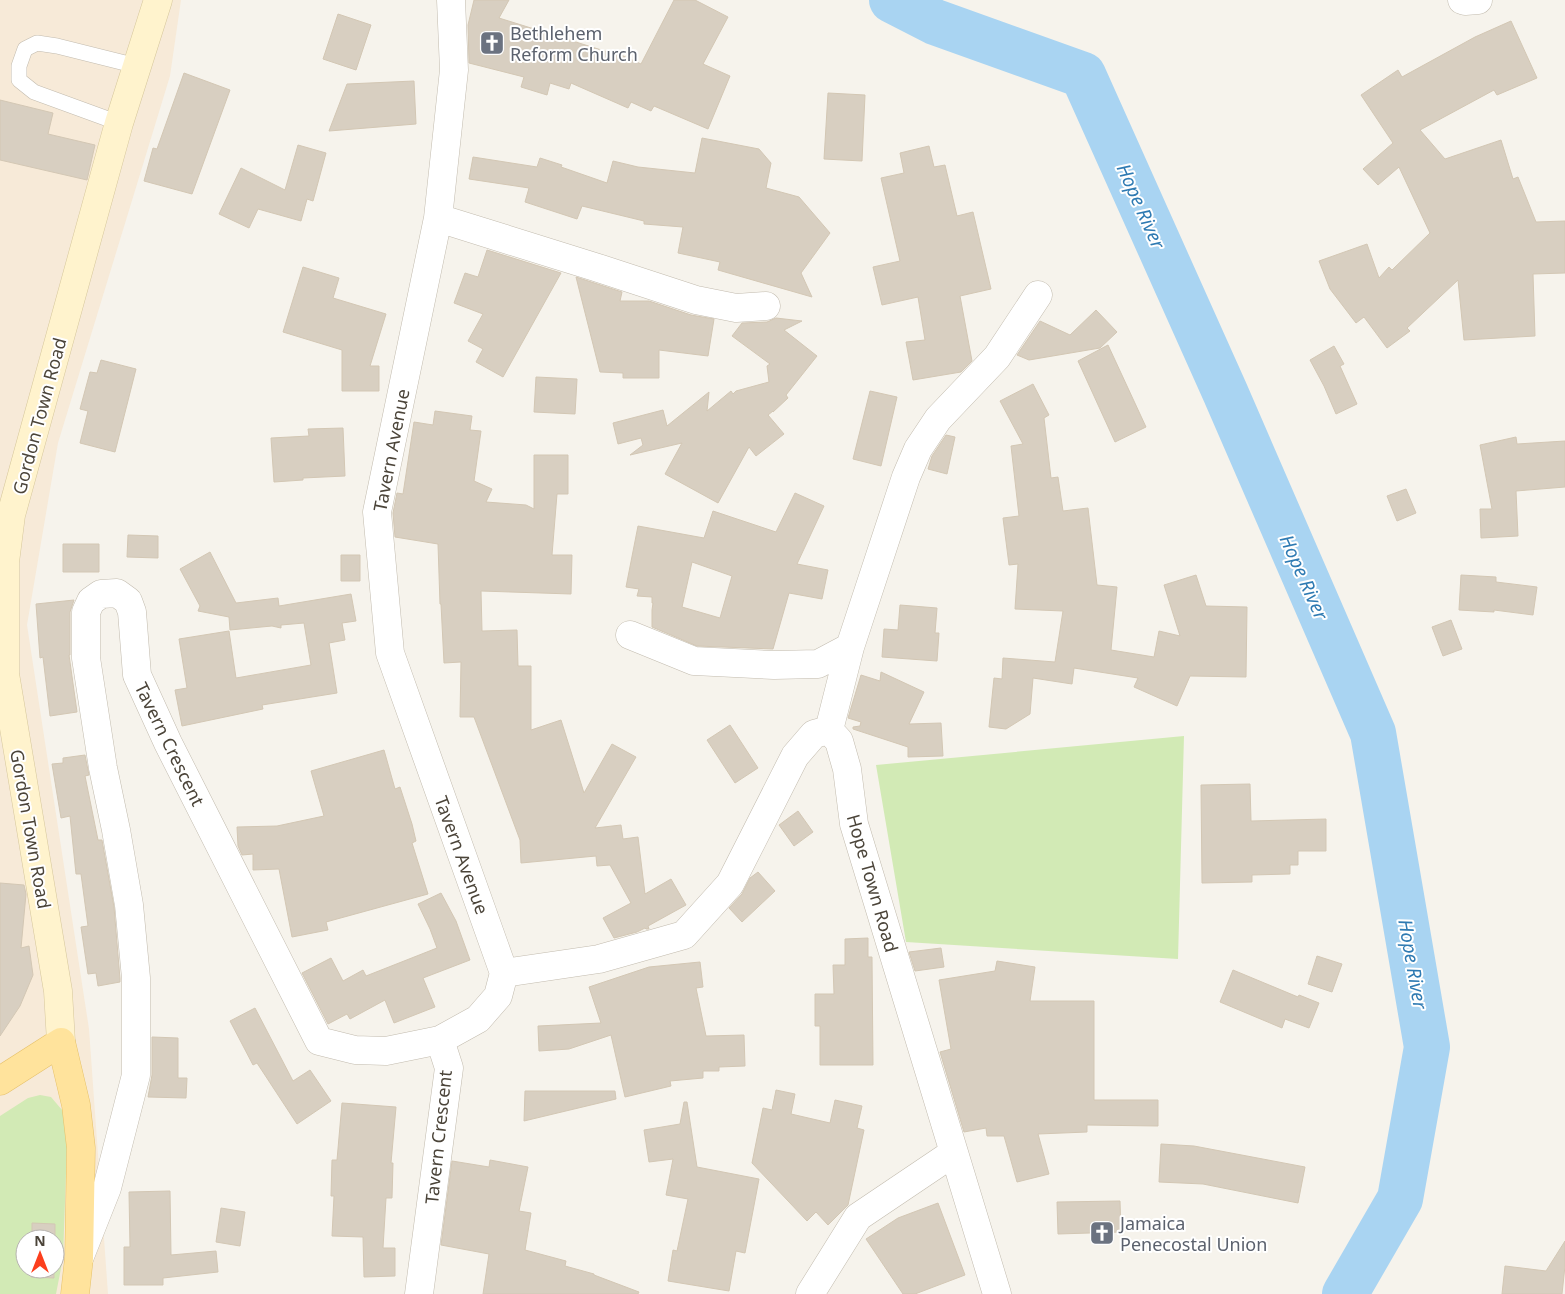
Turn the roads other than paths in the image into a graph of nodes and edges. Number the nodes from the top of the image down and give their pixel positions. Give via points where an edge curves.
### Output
1 (158, 0) edge
2 (451, 0) edge
3 (1462, 0) edge
4 (1478, 0) edge
5 (137, 66) junction
6 (120, 123) junction
7 (438, 218) junction
8 (1038, 295) dead end
9 (766, 306) dead end
10 (2, 561) edge
11 (630, 635) dead end
12 (850, 647) junction
13 (829, 730) junction
14 (504, 973) junction
15 (440, 1040) junction
16 (61, 1042) junction
17 (0, 1081) edge
18 (953, 1154) junction
19 (79, 1258) junction
20 (76, 1291) edge
21 (419, 1294) edge
22 (810, 1294) edge
23 (997, 1294) edge

1 - 5 main road, Gordon Town Road
2 - 7 street, Tavern Avenue via 454,70
3 - 4 street
5 - 6 main road, Gordon Town Road
5 - 6 lane via 37,43 25,49 19,66 19,80 34,92
6 - 10 main road, Gordon Town Road via 11,515
7 - 9 street via 696,300 736,308
7 - 14 street, Tavern Avenue via 376,512 390,653
8 - 12 street via 998,357 938,419 918,449
10 - 16 main road, Gordon Town Road via 5,674 58,991
11 - 12 street via 694,661 818,664
12 - 13 street
13 - 14 street via 814,734 795,756 730,884 684,935 599,959
13 - 18 street, Hope Town Road via 839,741 847,769 854,824
14 - 15 street via 498,996 478,1018
15 - 19 street, Tavern Crescent via 386,1050 355,1050 319,1041 168,743 137,675 132,612 128,601 118,593 100,594 91,601 86,612 86,658 102,768 129,905 136,978 136,1076 107,1188
15 - 21 street, Tavern Crescent via 449,1068
16 - 17 main road
16 - 19 main road, Gordon Town Road via 76,1104 81,1148
18 - 22 street via 858,1217
18 - 23 street, Hope Town Road
19 - 20 main road, Gordon Town Road

